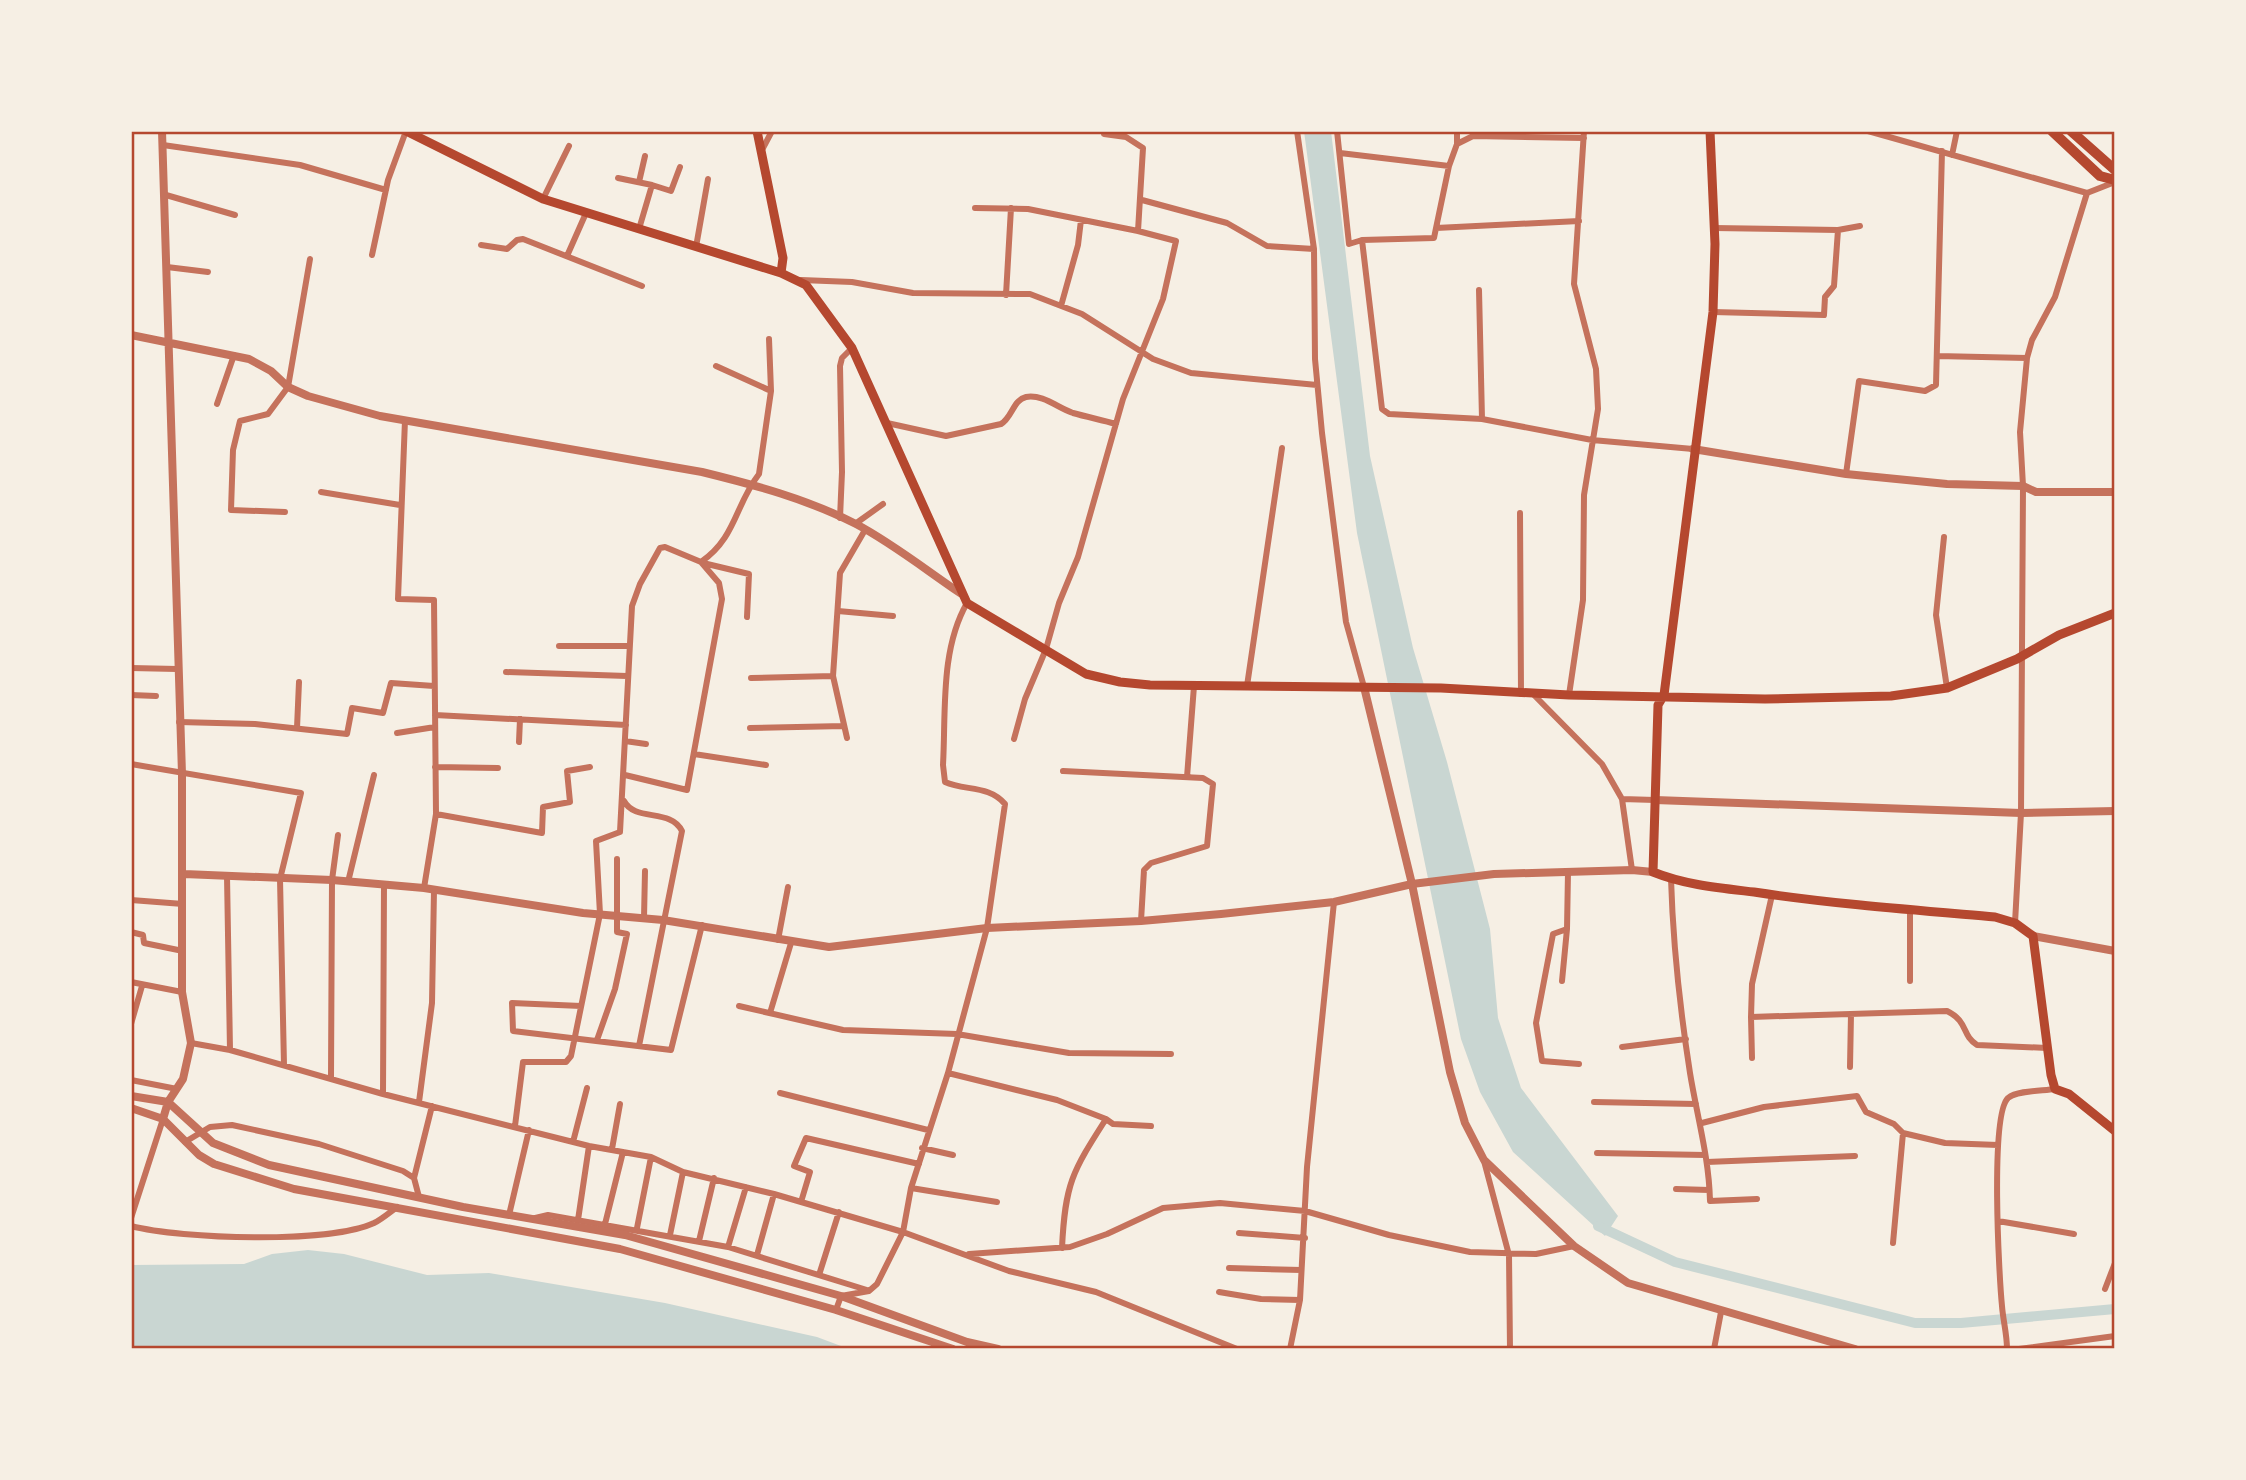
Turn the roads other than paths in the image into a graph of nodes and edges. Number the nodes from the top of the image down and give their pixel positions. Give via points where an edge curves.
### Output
1 (163, 131) edge
2 (406, 131) edge
3 (757, 131) edge
4 (772, 131) edge
5 (981, 131) edge
6 (1297, 131) edge
7 (1337, 131) edge
8 (1457, 131) edge
9 (1710, 131) edge
10 (1868, 131) edge
11 (1957, 131) edge
12 (2052, 131) edge
13 (2071, 131) edge
14 (1104, 132) edge
15 (1584, 134) edge
16 (1457, 144) junction
17 (163, 145) junction
18 (569, 146) dead end
19 (763, 148) junction
20 (1942, 151) junction
21 (1340, 153) junction
22 (1952, 155) junction
23 (645, 156) dead end
24 (1449, 166) junction
25 (680, 167) dead end
26 (2115, 170) edge
27 (618, 178) dead end
28 (708, 179) dead end
29 (2115, 181) edge
30 (639, 183) junction
31 (652, 186) junction
32 (386, 190) junction
33 (2087, 193) junction
34 (166, 195) junction
35 (543, 199) junction
36 (1142, 200) junction
37 (975, 208) dead end
38 (1011, 208) junction
39 (586, 213) junction
40 (234, 215) dead end
41 (1081, 220) junction
42 (1579, 221) junction
43 (1860, 226) dead end
44 (1436, 228) junction
45 (1714, 228) junction
46 (639, 229) junction
47 (1838, 230) junction
48 (1138, 231) junction
49 (1362, 240) junction
50 (481, 245) dead end
51 (696, 247) junction
52 (1314, 250) junction
53 (372, 254) dead end
54 (567, 256) junction
55 (310, 259) dead end
56 (167, 267) junction
57 (208, 272) dead end
58 (781, 274) junction
59 (799, 280) junction
60 (642, 286) dead end
61 (1479, 290) dead end
62 (1006, 295) junction
63 (1061, 306) junction
64 (1713, 312) junction
65 (131, 335) edge
66 (769, 339) dead end
67 (169, 341) junction
68 (852, 348) junction
69 (1142, 351) junction
70 (234, 355) junction
71 (1937, 356) junction
72 (2027, 358) junction
73 (716, 366) dead end
74 (1317, 385) junction
75 (288, 387) junction
76 (771, 391) junction
77 (217, 404) dead end
78 (1482, 419) junction
79 (405, 420) junction
80 (887, 423) junction
81 (1116, 424) junction
82 (1592, 440) junction
83 (1282, 447) dead end
84 (1693, 449) junction
85 (1846, 474) junction
86 (751, 484) junction
87 (2023, 486) junction
88 (321, 492) dead end
89 (2115, 492) edge
90 (883, 504) dead end
91 (400, 505) junction
92 (285, 512) dead end
93 (1520, 513) dead end
94 (840, 518) junction
95 (855, 524) junction
96 (865, 530) junction
97 (1944, 537) dead end
98 (701, 562) junction
99 (960, 593) junction
100 (967, 603) junction
101 (838, 611) junction
102 (2115, 613) edge
103 (892, 616) dead end
104 (747, 617) dead end
105 (559, 646) dead end
106 (629, 646) junction
107 (1046, 649) junction
108 (2023, 655) junction
109 (131, 668) edge
110 (177, 669) junction
111 (506, 671) dead end
112 (627, 676) junction
113 (833, 676) junction
114 (751, 678) dead end
115 (299, 682) dead end
116 (434, 686) junction
117 (1194, 686) junction
118 (1247, 686) junction
119 (1364, 687) junction
120 (1947, 688) junction
121 (1521, 694) junction
122 (131, 695) edge
123 (1534, 695) junction
124 (1570, 695) junction
125 (1664, 695) junction
126 (156, 696) dead end
127 (435, 715) junction
128 (520, 719) junction
129 (179, 722) junction
130 (626, 725) junction
131 (844, 726) junction
132 (435, 727) junction
133 (297, 729) junction
134 (750, 729) dead end
135 (397, 733) dead end
136 (847, 738) dead end
137 (1014, 738) dead end
138 (625, 741) junction
139 (519, 742) dead end
140 (646, 744) dead end
141 (694, 754) junction
142 (131, 764) edge
143 (766, 765) dead end
144 (435, 767) junction
145 (590, 767) dead end
146 (499, 768) dead end
147 (1063, 771) dead end
148 (182, 774) junction
149 (373, 775) dead end
150 (625, 775) junction
151 (1187, 777) junction
152 (623, 799) junction
153 (1622, 799) junction
154 (1656, 800) junction
155 (2115, 810) edge
156 (2021, 813) junction
157 (436, 814) junction
158 (338, 835) dead end
159 (617, 859) dead end
160 (1632, 870) junction
161 (645, 871) dead end
162 (1568, 872) junction
163 (1653, 872) junction
164 (184, 874) junction
165 (227, 876) junction
166 (280, 879) junction
167 (1671, 879) junction
168 (332, 880) junction
169 (348, 882) junction
170 (1417, 883) junction
171 (384, 884) junction
172 (788, 887) dead end
173 (429, 889) junction
174 (1772, 895) junction
175 (131, 900) edge
176 (1334, 902) junction
177 (183, 904) junction
178 (1910, 909) junction
179 (600, 914) junction
180 (616, 915) junction
181 (645, 918) junction
182 (663, 920) junction
183 (1141, 922) junction
184 (2015, 923) junction
185 (702, 925) junction
186 (987, 928) junction
187 (1567, 929) junction
188 (131, 932) edge
189 (2033, 936) junction
190 (778, 940) junction
191 (791, 943) junction
192 (183, 951) junction
193 (2115, 951) edge
194 (1562, 981) dead end
195 (1910, 981) dead end
196 (131, 982) edge
197 (142, 986) junction
198 (182, 992) junction
199 (581, 1006) junction
200 (738, 1006) dead end
201 (770, 1013) junction
202 (1851, 1014) junction
203 (1751, 1017) junction
204 (131, 1024) edge
205 (957, 1034) junction
206 (575, 1036) junction
207 (1686, 1039) junction
208 (597, 1040) junction
209 (191, 1043) junction
210 (639, 1046) junction
211 (1622, 1047) dead end
212 (2047, 1048) junction
213 (230, 1050) junction
214 (1171, 1054) dead end
215 (1752, 1058) dead end
216 (1579, 1063) dead end
217 (284, 1065) junction
218 (1850, 1067) dead end
219 (947, 1073) junction
220 (331, 1077) junction
221 (131, 1080) edge
222 (587, 1088) dead end
223 (177, 1089) junction
224 (2055, 1089) junction
225 (780, 1093) dead end
226 (383, 1094) junction
227 (131, 1096) edge
228 (168, 1102) junction
229 (419, 1102) junction
230 (1594, 1102) dead end
231 (620, 1104) dead end
232 (1696, 1104) junction
233 (432, 1106) junction
234 (131, 1108) edge
235 (163, 1119) junction
236 (1106, 1119) junction
237 (1702, 1123) junction
238 (515, 1126) junction
239 (1152, 1126) dead end
240 (529, 1130) junction
241 (928, 1130) junction
242 (2115, 1131) edge
243 (199, 1132) junction
244 (1903, 1133) junction
245 (185, 1142) junction
246 (573, 1142) junction
247 (1998, 1145) junction
248 (589, 1146) junction
249 (922, 1148) junction
250 (612, 1149) junction
251 (623, 1152) junction
252 (1597, 1153) dead end
253 (953, 1155) dead end
254 (1855, 1156) dead end
255 (652, 1157) junction
256 (1706, 1158) junction
257 (1484, 1160) junction
258 (919, 1164) junction
259 (683, 1172) junction
260 (414, 1178) junction
261 (714, 1178) junction
262 (746, 1186) junction
263 (911, 1188) junction
264 (1676, 1189) dead end
265 (1709, 1190) junction
266 (774, 1194) junction
267 (419, 1197) junction
268 (1758, 1199) dead end
269 (801, 1202) junction
270 (997, 1202) dead end
271 (134, 1205) edge
272 (397, 1207) junction
273 (839, 1212) junction
274 (1305, 1212) junction
275 (509, 1215) junction
276 (131, 1218) edge
277 (531, 1219) junction
278 (578, 1220) junction
279 (1998, 1221) junction
280 (606, 1224) junction
281 (131, 1226) edge
282 (637, 1228) junction
283 (903, 1232) junction
284 (1239, 1233) dead end
285 (2074, 1234) dead end
286 (670, 1235) junction
287 (1305, 1238) junction
288 (699, 1241) junction
289 (1893, 1244) dead end
290 (1574, 1246) junction
291 (728, 1247) junction
292 (1062, 1248) junction
293 (964, 1254) junction
294 (757, 1255) junction
295 (1509, 1255) junction
296 (2115, 1263) edge
297 (1229, 1268) dead end
298 (1301, 1270) junction
299 (819, 1275) junction
300 (2105, 1289) dead end
301 (869, 1291) junction
302 (1219, 1292) dead end
303 (841, 1296) junction
304 (1300, 1300) junction
305 (836, 1310) junction
306 (1721, 1312) junction
307 (2115, 1336) edge
308 (2007, 1345) edge
309 (953, 1349) edge
310 (998, 1349) edge
311 (1237, 1349) edge
312 (1290, 1349) edge
313 (1510, 1349) edge
314 (1714, 1349) edge
315 (1855, 1349) edge
316 (2019, 1349) edge

1 - 17 street
2 - 32 street
2 - 35 main road
3 - 19 main road
4 - 19 street
5 - 14 street
6 - 52 street
7 - 21 street
8 - 16 street
9 - 45 main road
10 - 20 street
11 - 22 street
12 - 29 main road via 2100,176
13 - 26 main road
14 - 36 street via 1126,137 1143,148
15 - 16 street via 1473,136
15 - 42 street
16 - 24 street
17 - 32 street via 300,165
17 - 34 street
18 - 35 street
19 - 58 main road via 783,258
20 - 22 street
20 - 71 street
21 - 24 street
21 - 49 street via 1349,244
22 - 33 street
23 - 30 street
24 - 44 street
25 - 31 street via 671,191
27 - 30 street
28 - 51 street
29 - 33 street
30 - 31 street
31 - 46 street
32 - 53 street
33 - 72 street via 2055,297
34 - 40 street
34 - 56 street
35 - 39 main road
36 - 48 street
36 - 52 street via 1227,223 1267,246
37 - 38 street
38 - 41 street
38 - 62 street
39 - 46 main road
39 - 54 street
41 - 48 street
41 - 63 street
42 - 44 street
42 - 82 street via 1574,284 1596,369 1598,409
43 - 47 street
44 - 49 street via 1434,238
45 - 47 street
45 - 64 main road
46 - 51 main road
47 - 64 street via 1834,286 1825,297 1824,315
48 - 69 street via 1176,241 1163,299
49 - 78 street via 1382,409 1389,414
50 - 54 street via 508,249 523,239
51 - 58 main road
52 - 74 street
54 - 60 street
55 - 75 street
56 - 57 street
56 - 67 street
58 - 59 main road
59 - 62 street via 852,282 913,293
59 - 68 main road
61 - 78 street
62 - 63 street via 1030,294
63 - 69 street
64 - 84 main road
65 - 67 street
66 - 76 street
67 - 70 street
67 - 110 street
68 - 80 main road
68 - 94 street via 840,366
69 - 74 street via 1191,373
69 - 81 street
70 - 75 street via 271,371
70 - 77 street
71 - 72 street
71 - 85 street via 1936,385 1931,390 1859,381
72 - 87 street via 2020,432
73 - 76 street
74 - 119 street via 1346,622
75 - 79 street via 347,408
75 - 92 street via 268,414 240,421 233,450 231,510
76 - 86 street via 759,474
78 - 82 street
79 - 86 street
79 - 91 street
80 - 81 street via 946,436 1008,421 1025,397 1041,398
80 - 99 main road
81 - 107 street
82 - 84 street
82 - 124 street via 1584,495 1583,600
83 - 118 street
84 - 85 street
84 - 125 main road
85 - 87 street
86 - 94 street via 806,501
86 - 98 street via 720,548
87 - 89 street via 2036,492
87 - 108 street
88 - 91 street
90 - 95 street
91 - 116 street via 398,599 434,600
93 - 121 street
94 - 95 street
95 - 96 street
96 - 99 street
96 - 101 street via 840,573
97 - 120 street via 1936,615
98 - 104 street via 749,573
98 - 106 street via 660,548 632,606
98 - 141 street via 719,583 722,599
99 - 100 main road
100 - 107 main road
100 - 186 street via 951,647 944,782 981,789 1005,804
101 - 103 street
101 - 113 street
102 - 108 main road
105 - 106 street
106 - 112 street
107 - 117 main road via 1086,674 1120,682
107 - 137 street
108 - 120 main road
108 - 156 street
109 - 110 street
110 - 129 street
111 - 112 street
112 - 130 street
113 - 114 street
113 - 131 street
115 - 133 street
116 - 127 street
116 - 133 street via 391,683 383,713 352,708 347,734
117 - 118 main road
117 - 151 street
118 - 119 main road
119 - 121 main road
119 - 170 street
120 - 125 main road via 1891,696 1765,699
121 - 123 main road
122 - 126 street
123 - 124 main road
123 - 153 street via 1602,764
124 - 125 main road
125 - 154 main road via 1658,705
127 - 128 street
127 - 132 street
128 - 130 street
128 - 139 street
129 - 133 street
129 - 148 street
130 - 138 street
131 - 134 street
131 - 136 street
132 - 135 street
132 - 144 street
138 - 140 street
138 - 150 street
141 - 143 street
141 - 150 street via 687,790
142 - 148 street
144 - 146 street
144 - 157 street
145 - 157 street via 567,771 570,802 544,807 542,833
147 - 151 street
148 - 164 street
148 - 166 street via 301,793
149 - 169 street
150 - 152 street
151 - 183 street via 1213,784 1209,843 1204,849 1151,863 1144,870
152 - 179 street via 620,832 596,841
152 - 182 street via 637,812 673,820 682,831
153 - 154 street
153 - 160 street
154 - 156 street
154 - 163 main road
155 - 156 street
156 - 184 street
157 - 173 street
158 - 168 street
159 - 180 street
160 - 162 street
160 - 163 street
161 - 181 street
162 - 170 street
162 - 187 street
163 - 167 main road
164 - 165 street
164 - 177 street
165 - 166 street
165 - 213 street
166 - 168 street
166 - 217 street
167 - 174 main road
167 - 207 street via 1674,951
168 - 169 street
168 - 220 street
169 - 171 street
170 - 176 street
170 - 257 street via 1450,1072 1465,1123
171 - 173 street
171 - 226 street
172 - 190 street
173 - 179 street
173 - 229 street via 432,1003
174 - 178 main road
174 - 203 street via 1752,984
175 - 177 street
176 - 183 street
176 - 274 street
177 - 192 street
178 - 184 main road
178 - 195 street
179 - 180 street
179 - 199 street
180 - 181 street
180 - 208 street via 617,932 627,934
181 - 182 street
182 - 185 street
182 - 210 street
183 - 186 street
184 - 189 main road
185 - 190 street
185 - 210 street via 671,1050
186 - 191 street via 846,946
186 - 205 street
187 - 194 street
187 - 216 street via 1553,934 1536,1023 1542,1060
188 - 192 street via 144,935 144,943
189 - 193 street
189 - 212 main road
190 - 191 street
191 - 201 street
192 - 198 street
196 - 197 street
197 - 198 street
197 - 204 street
198 - 209 street
199 - 206 street
199 - 206 street via 512,1003 513,1031
200 - 201 street
201 - 205 street via 843,1030
202 - 203 street
202 - 212 street via 1947,1012 1961,1020 1977,1045
202 - 218 street
203 - 215 street
205 - 214 street via 1069,1053
205 - 219 street
206 - 208 street
206 - 238 street via 566,1062 523,1062
207 - 211 street
207 - 232 street
208 - 210 street
209 - 213 street
209 - 223 street
212 - 224 main road
213 - 217 street
217 - 220 street
219 - 236 street via 1057,1100
219 - 241 street
220 - 226 street
221 - 223 street
222 - 246 street
223 - 228 street
224 - 242 main road via 2069,1094
224 - 247 street via 2006,1100
225 - 241 street
226 - 229 street
227 - 228 street
228 - 235 street
228 - 243 street
229 - 233 street
230 - 232 street
231 - 250 street
232 - 237 street
233 - 238 street
233 - 260 street
234 - 235 street
235 - 245 street
235 - 271 street
236 - 239 street via 1113,1124
236 - 292 street via 1076,1167 1065,1200
237 - 244 street via 1764,1107 1857,1096 1866,1112
237 - 256 street
238 - 240 street
240 - 246 street
240 - 275 street
241 - 249 street
243 - 245 street
243 - 260 street via 222,1124 244,1127 318,1144
243 - 267 street via 213,1143 269,1166
244 - 247 street via 1945,1143
244 - 289 street
245 - 272 street via 214,1164 293,1189
246 - 248 street
247 - 279 street
248 - 250 street
248 - 278 street
249 - 253 street
249 - 258 street
250 - 251 street
251 - 255 street
251 - 280 street
252 - 256 street
254 - 256 street
255 - 259 street
255 - 282 street
256 - 265 street
257 - 290 street
257 - 295 street
258 - 263 street
258 - 269 street via 806,1138 794,1166 810,1172
259 - 261 street
259 - 286 street
260 - 267 street
261 - 262 street
261 - 288 street
262 - 266 street
262 - 291 street
263 - 270 street
263 - 283 street
264 - 265 street
265 - 268 street via 1710,1201
266 - 269 street
266 - 294 street
267 - 275 street
269 - 273 street
271 - 276 street
272 - 281 street via 374,1223 339,1231 229,1238
272 - 305 street via 620,1249
273 - 283 street
273 - 299 street
274 - 287 street
274 - 292 street via 1183,1204
274 - 295 street via 1389,1236
275 - 277 street
277 - 278 street via 548,1214
277 - 303 street via 625,1235
278 - 280 street
279 - 285 street
279 - 308 street
280 - 282 street
282 - 286 street
283 - 293 street
283 - 301 street
284 - 287 street
286 - 288 street
287 - 298 street
288 - 291 street
290 - 295 street
290 - 306 street via 1628,1283
291 - 294 street
292 - 293 street
293 - 311 street via 1009,1271 1096,1292
294 - 299 street
295 - 313 street
296 - 300 street
297 - 298 street
298 - 304 street
299 - 301 street
301 - 303 street
302 - 304 street
303 - 305 street
303 - 310 street
304 - 312 street
305 - 309 street
306 - 314 street
306 - 315 street
307 - 316 street

